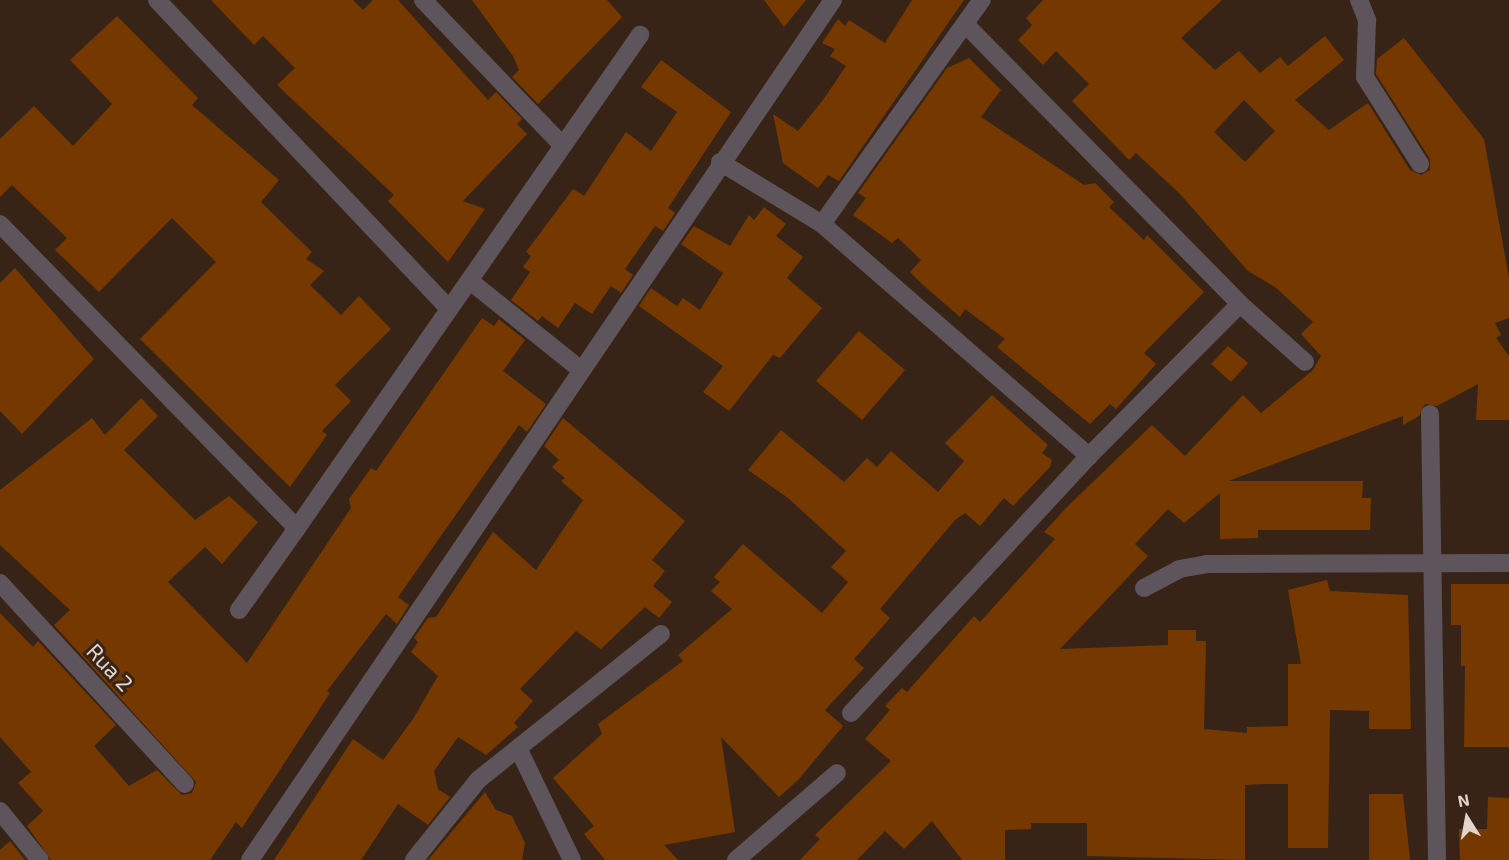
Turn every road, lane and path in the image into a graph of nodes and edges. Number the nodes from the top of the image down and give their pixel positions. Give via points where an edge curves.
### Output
1 (158, 0) edge
2 (423, 0) edge
3 (833, 0) edge
4 (982, 0) edge
5 (1359, 0) edge
6 (966, 25) junction
7 (640, 35) dead end
8 (562, 145) junction
9 (720, 162) junction
10 (1420, 164) dead end
11 (0, 224) edge
12 (822, 224) junction
13 (470, 281) junction
14 (1240, 304) junction
15 (448, 308) junction
16 (1305, 362) dead end
17 (581, 370) junction
18 (1430, 414) dead end
19 (1089, 456) junction
20 (297, 528) junction
21 (1435, 561) junction
22 (1509, 563) edge
23 (0, 583) edge
24 (1144, 588) dead end
25 (239, 610) dead end
26 (661, 634) dead end
27 (851, 712) dead end
28 (519, 750) junction
29 (837, 773) dead end
30 (185, 784) dead end
31 (0, 811) edge
32 (40, 860) edge
33 (250, 860) edge
34 (414, 860) edge
35 (572, 860) edge
36 (736, 860) edge
37 (1437, 860) edge

1 - 15 street
2 - 8 street
3 - 9 street
4 - 6 street
5 - 10 street via 1367,20 1365,77
6 - 12 street
6 - 14 street
7 - 8 street
8 - 13 street
9 - 12 street
9 - 17 street
11 - 20 street
12 - 19 street
13 - 15 street
13 - 17 street
14 - 16 street
14 - 19 street
15 - 20 street
17 - 33 street
18 - 21 street
19 - 27 street
20 - 25 street
21 - 22 street
21 - 24 street via 1206,564 1179,569
21 - 37 street
23 - 30 street, Rua 2
26 - 28 street
28 - 34 street via 459,799
28 - 35 street
29 - 36 street
31 - 32 street

